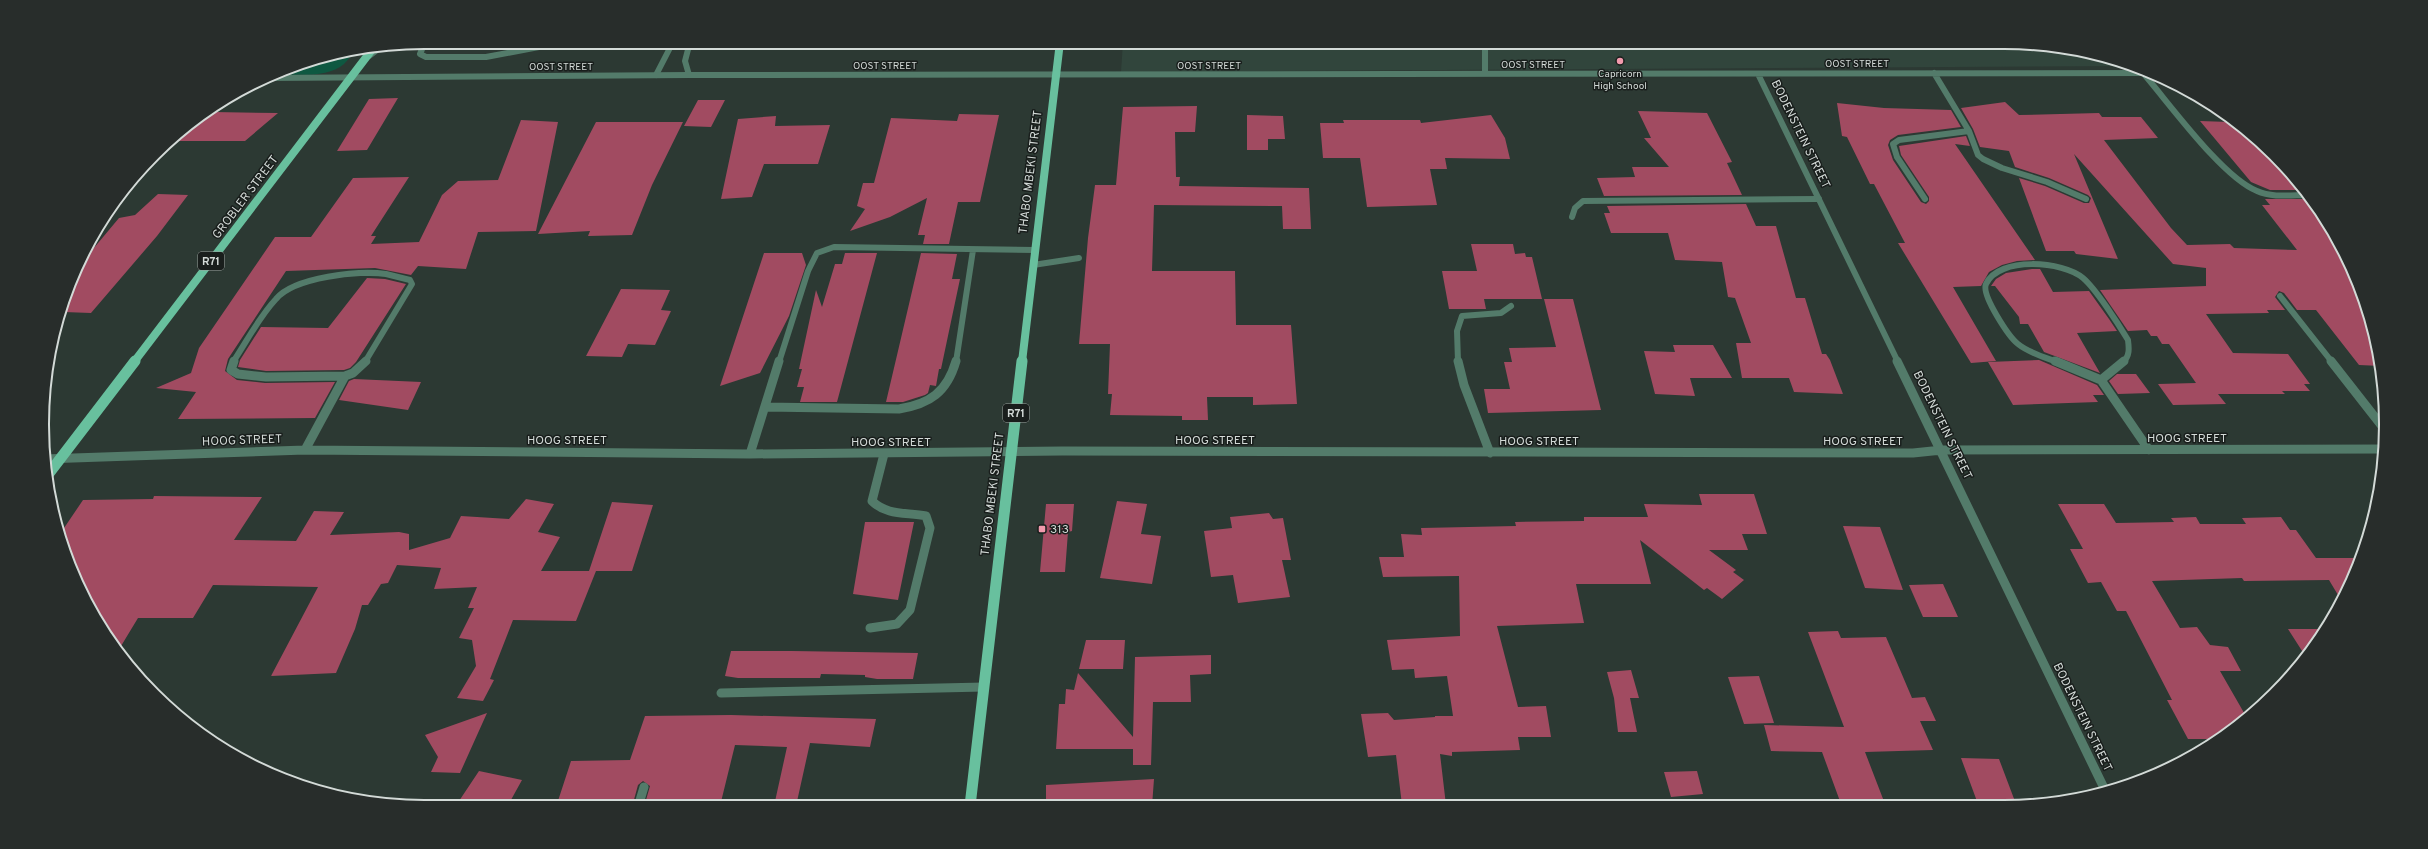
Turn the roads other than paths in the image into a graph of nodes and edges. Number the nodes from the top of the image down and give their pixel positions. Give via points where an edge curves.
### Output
1 (421, 49) edge
2 (516, 49) edge
3 (669, 49) edge
4 (688, 49) edge
5 (1059, 49) edge
6 (1486, 49) edge
7 (374, 52) edge
8 (370, 53) edge
9 (365, 59) junction
10 (1934, 73) junction
11 (2134, 73) edge
12 (1485, 74) junction
13 (1758, 74) junction
14 (656, 75) junction
15 (689, 75) junction
16 (1056, 75) junction
17 (281, 78) edge
18 (351, 78) junction
19 (2148, 78) edge
20 (1969, 131) junction
21 (2300, 195) edge
22 (1819, 199) junction
23 (1925, 199) dead end
24 (2086, 199) dead end
25 (1572, 217) dead end
26 (973, 250) junction
27 (1035, 250) junction
28 (1079, 258) dead end
29 (1033, 265) junction
30 (2280, 296) dead end
31 (1511, 306) dead end
32 (345, 376) junction
33 (2101, 380) junction
34 (765, 407) junction
35 (2379, 424) edge
36 (2378, 449) edge
37 (305, 450) junction
38 (1942, 450) junction
39 (2149, 450) junction
40 (1011, 452) junction
41 (1490, 453) junction
42 (750, 454) junction
43 (884, 454) junction
44 (51, 459) edge
45 (60, 459) junction
46 (52, 470) edge
47 (870, 628) dead end
48 (984, 687) junction
49 (721, 693) dead end
50 (2103, 786) edge
51 (644, 787) dead end
52 (640, 800) edge
53 (971, 800) edge

1 - 2 street via 420,54 426,57 486,56
3 - 14 street
4 - 15 street via 685,61
5 - 16 main road, THABO MBEKI STREET / R71
6 - 12 street
7 - 9 street
8 - 9 main road, GROBLER STREET / R71
9 - 18 main road, GROBLER STREET / R71
10 - 11 street, OOST STREET
10 - 13 street, OOST STREET
10 - 20 street
12 - 13 street, OOST STREET
12 - 16 street, OOST STREET
13 - 22 street, BODENSTEIN STREET
14 - 15 street, OOST STREET
14 - 18 street, OOST STREET
15 - 16 street, OOST STREET
16 - 27 main road, THABO MBEKI STREET / R71
17 - 18 street, OOST STREET
18 - 45 main road, GROBLER STREET / R71
19 - 21 street via 2216,156 2248,187 2266,193
20 - 23 street via 1899,140 1893,144 1897,157
20 - 24 street via 1978,154 1983,159
22 - 25 street via 1583,201 1575,208
22 - 38 street, BODENSTEIN STREET
26 - 27 street
26 - 34 street via 834,247 817,253 808,271
26 - 34 street via 956,362 950,380 933,400 899,409
27 - 29 main road, THABO MBEKI STREET / R71
28 - 29 street
29 - 40 main road, THABO MBEKI STREET / R71
30 - 35 street
31 - 41 street via 1501,313 1462,316 1458,323 1460,371
32 - 32 street via 259,377 237,375 231,370 232,364 276,298 294,286 318,280 368,275 395,275 410,280 412,284 409,290 366,361
32 - 37 street
33 - 33 street via 2127,359 2130,350 2128,340 2120,327 2082,278 2066,269 2027,264 2009,266 1992,275 1985,285 1991,305 2009,335 2018,344
33 - 39 street
34 - 42 street
36 - 39 street, HOOG STREET
37 - 42 street, HOOG STREET
37 - 45 street, HOOG STREET
38 - 39 street, HOOG STREET
38 - 41 street, HOOG STREET via 1913,453
38 - 50 street, BODENSTEIN STREET
40 - 41 street, HOOG STREET
40 - 43 street, HOOG STREET
40 - 48 main road, THABO MBEKI STREET / R71
42 - 43 street, HOOG STREET
43 - 47 street via 872,501 876,507 888,512 915,512 926,516 930,528 910,610 896,624
44 - 45 street, HOOG STREET
45 - 46 main road, GROBLER STREET / R71
48 - 49 street
48 - 53 main road, THABO MBEKI STREET / R71
51 - 52 street

